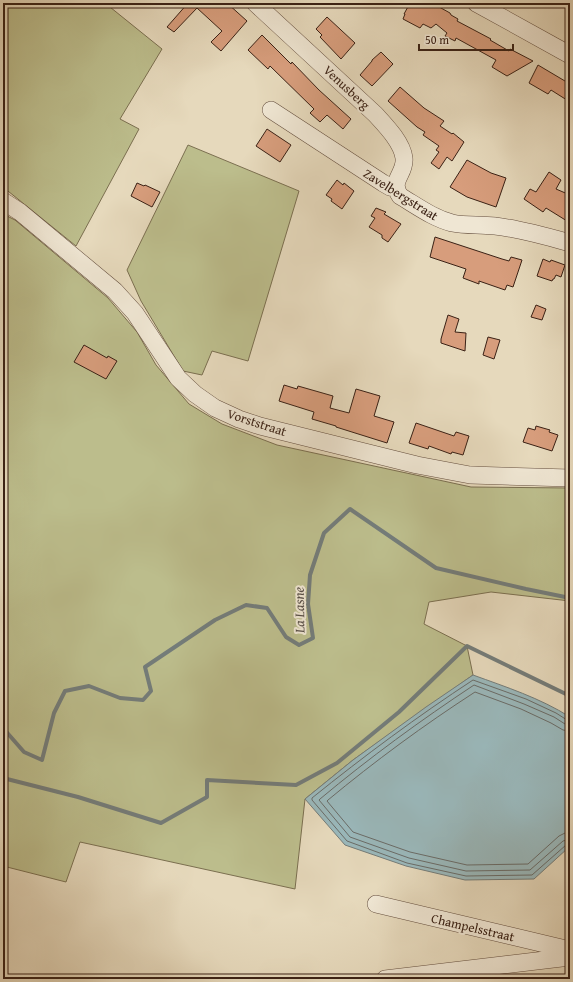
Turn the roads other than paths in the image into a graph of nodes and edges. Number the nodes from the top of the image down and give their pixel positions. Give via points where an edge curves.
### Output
1 (255, 3) edge
2 (476, 3) edge
3 (570, 55) edge
4 (271, 110) dead end
5 (396, 188) junction
6 (3, 201) edge
7 (570, 243) edge
8 (570, 478) edge
9 (376, 904) dead end
10 (570, 950) edge
11 (570, 957) edge
12 (385, 979) edge

1 - 5 street, Venusberg via 375,114 389,131 400,147 404,159
2 - 3 street
4 - 5 street, Zavelbergstraat via 383,183
5 - 7 street, Zavelbergstraat via 400,196 430,215 452,223 514,229
6 - 8 street, Vorststraat via 20,212 115,291 135,313 178,378 215,408 260,426 442,470 470,475
9 - 10 street, Champelsstraat
11 - 12 street

